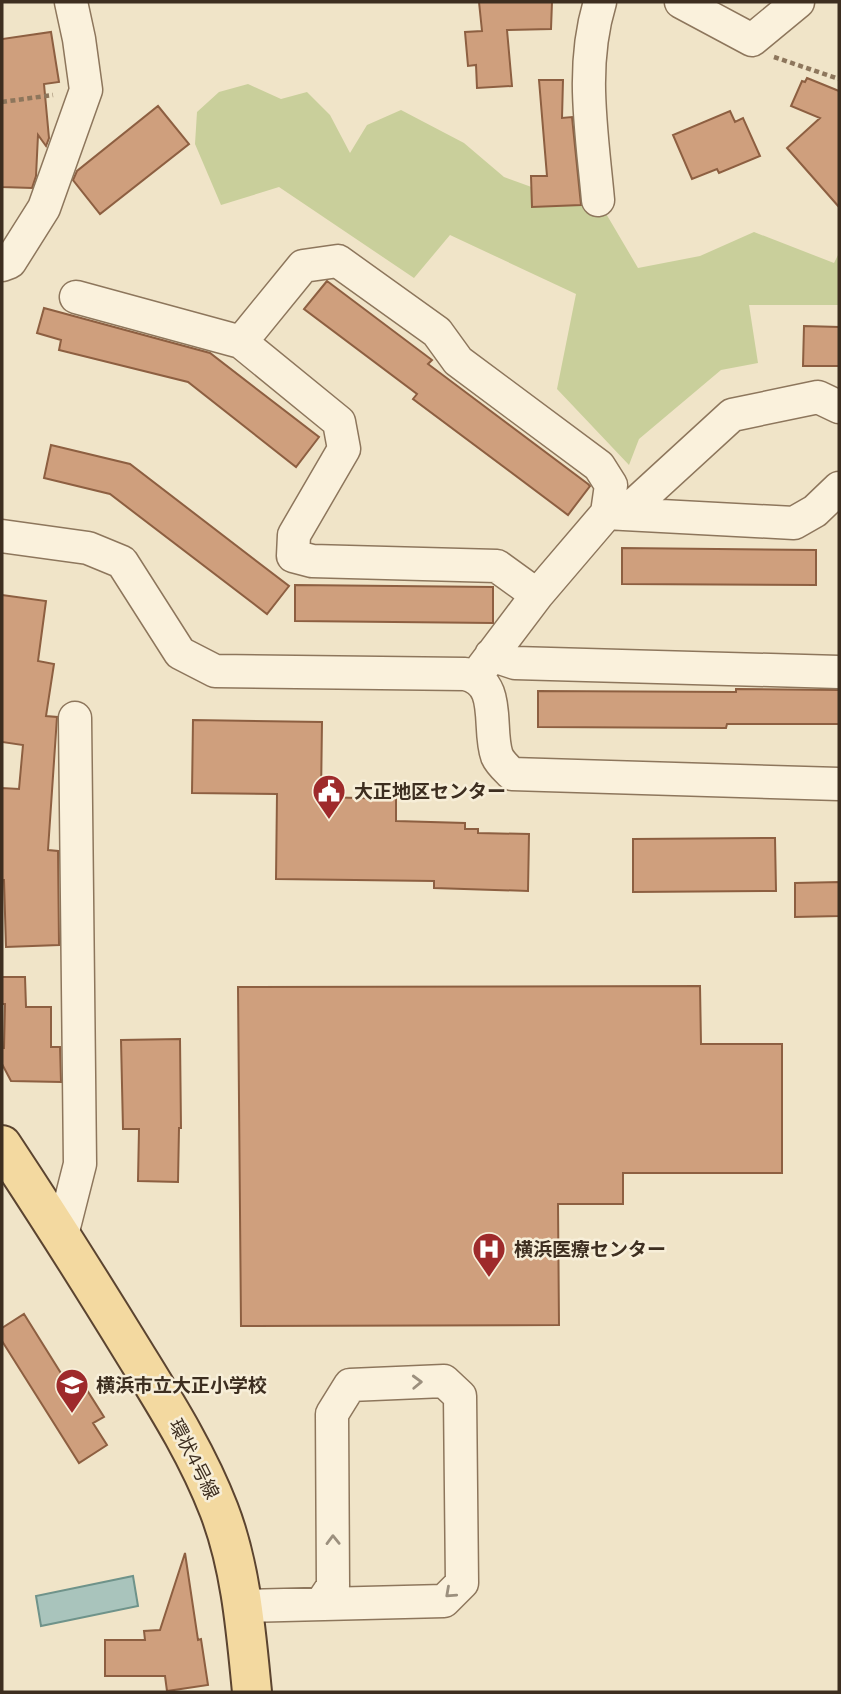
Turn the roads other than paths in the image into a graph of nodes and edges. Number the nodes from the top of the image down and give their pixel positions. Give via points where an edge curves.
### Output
1 (71, 2) edge
2 (600, 2) edge
3 (681, 2) edge
4 (798, 2) edge
5 (598, 200) dead end
6 (2, 265) edge
7 (75, 297) dead end
8 (241, 342) junction
9 (839, 407) edge
10 (839, 488) edge
11 (615, 514) junction
12 (2, 536) edge
13 (537, 595) junction
14 (484, 666) junction
15 (839, 672) edge
16 (75, 718) dead end
17 (839, 784) edge
18 (2, 1145) edge
19 (62, 1235) junction
20 (321, 1604) junction
21 (243, 1606) junction
22 (252, 1692) edge

1 - 6 street via 86,90 44,208 10,262
2 - 5 street via 588,65
3 - 4 street via 752,40
7 - 8 street
8 - 11 street via 303,266 338,261 437,332 458,361 599,466 611,485
8 - 13 street via 339,422 344,449 295,536 293,556 312,561 497,566
9 - 11 street via 818,397 732,415
10 - 11 street via 794,523
11 - 13 street
12 - 14 street via 88,548 122,562 180,653 215,671 465,674
13 - 14 street
14 - 15 street via 515,663
14 - 17 street via 498,758 512,774
16 - 19 street via 79,1164
18 - 19 main road, 環状4号線
19 - 21 main road, 環状4号線 via 188,1442 220,1511
20 -> 20 street via 333,1586 331,1414 350,1385 444,1381 460,1396 462,1583 444,1601
20 - 21 street
21 - 22 main road, 環状4号線

